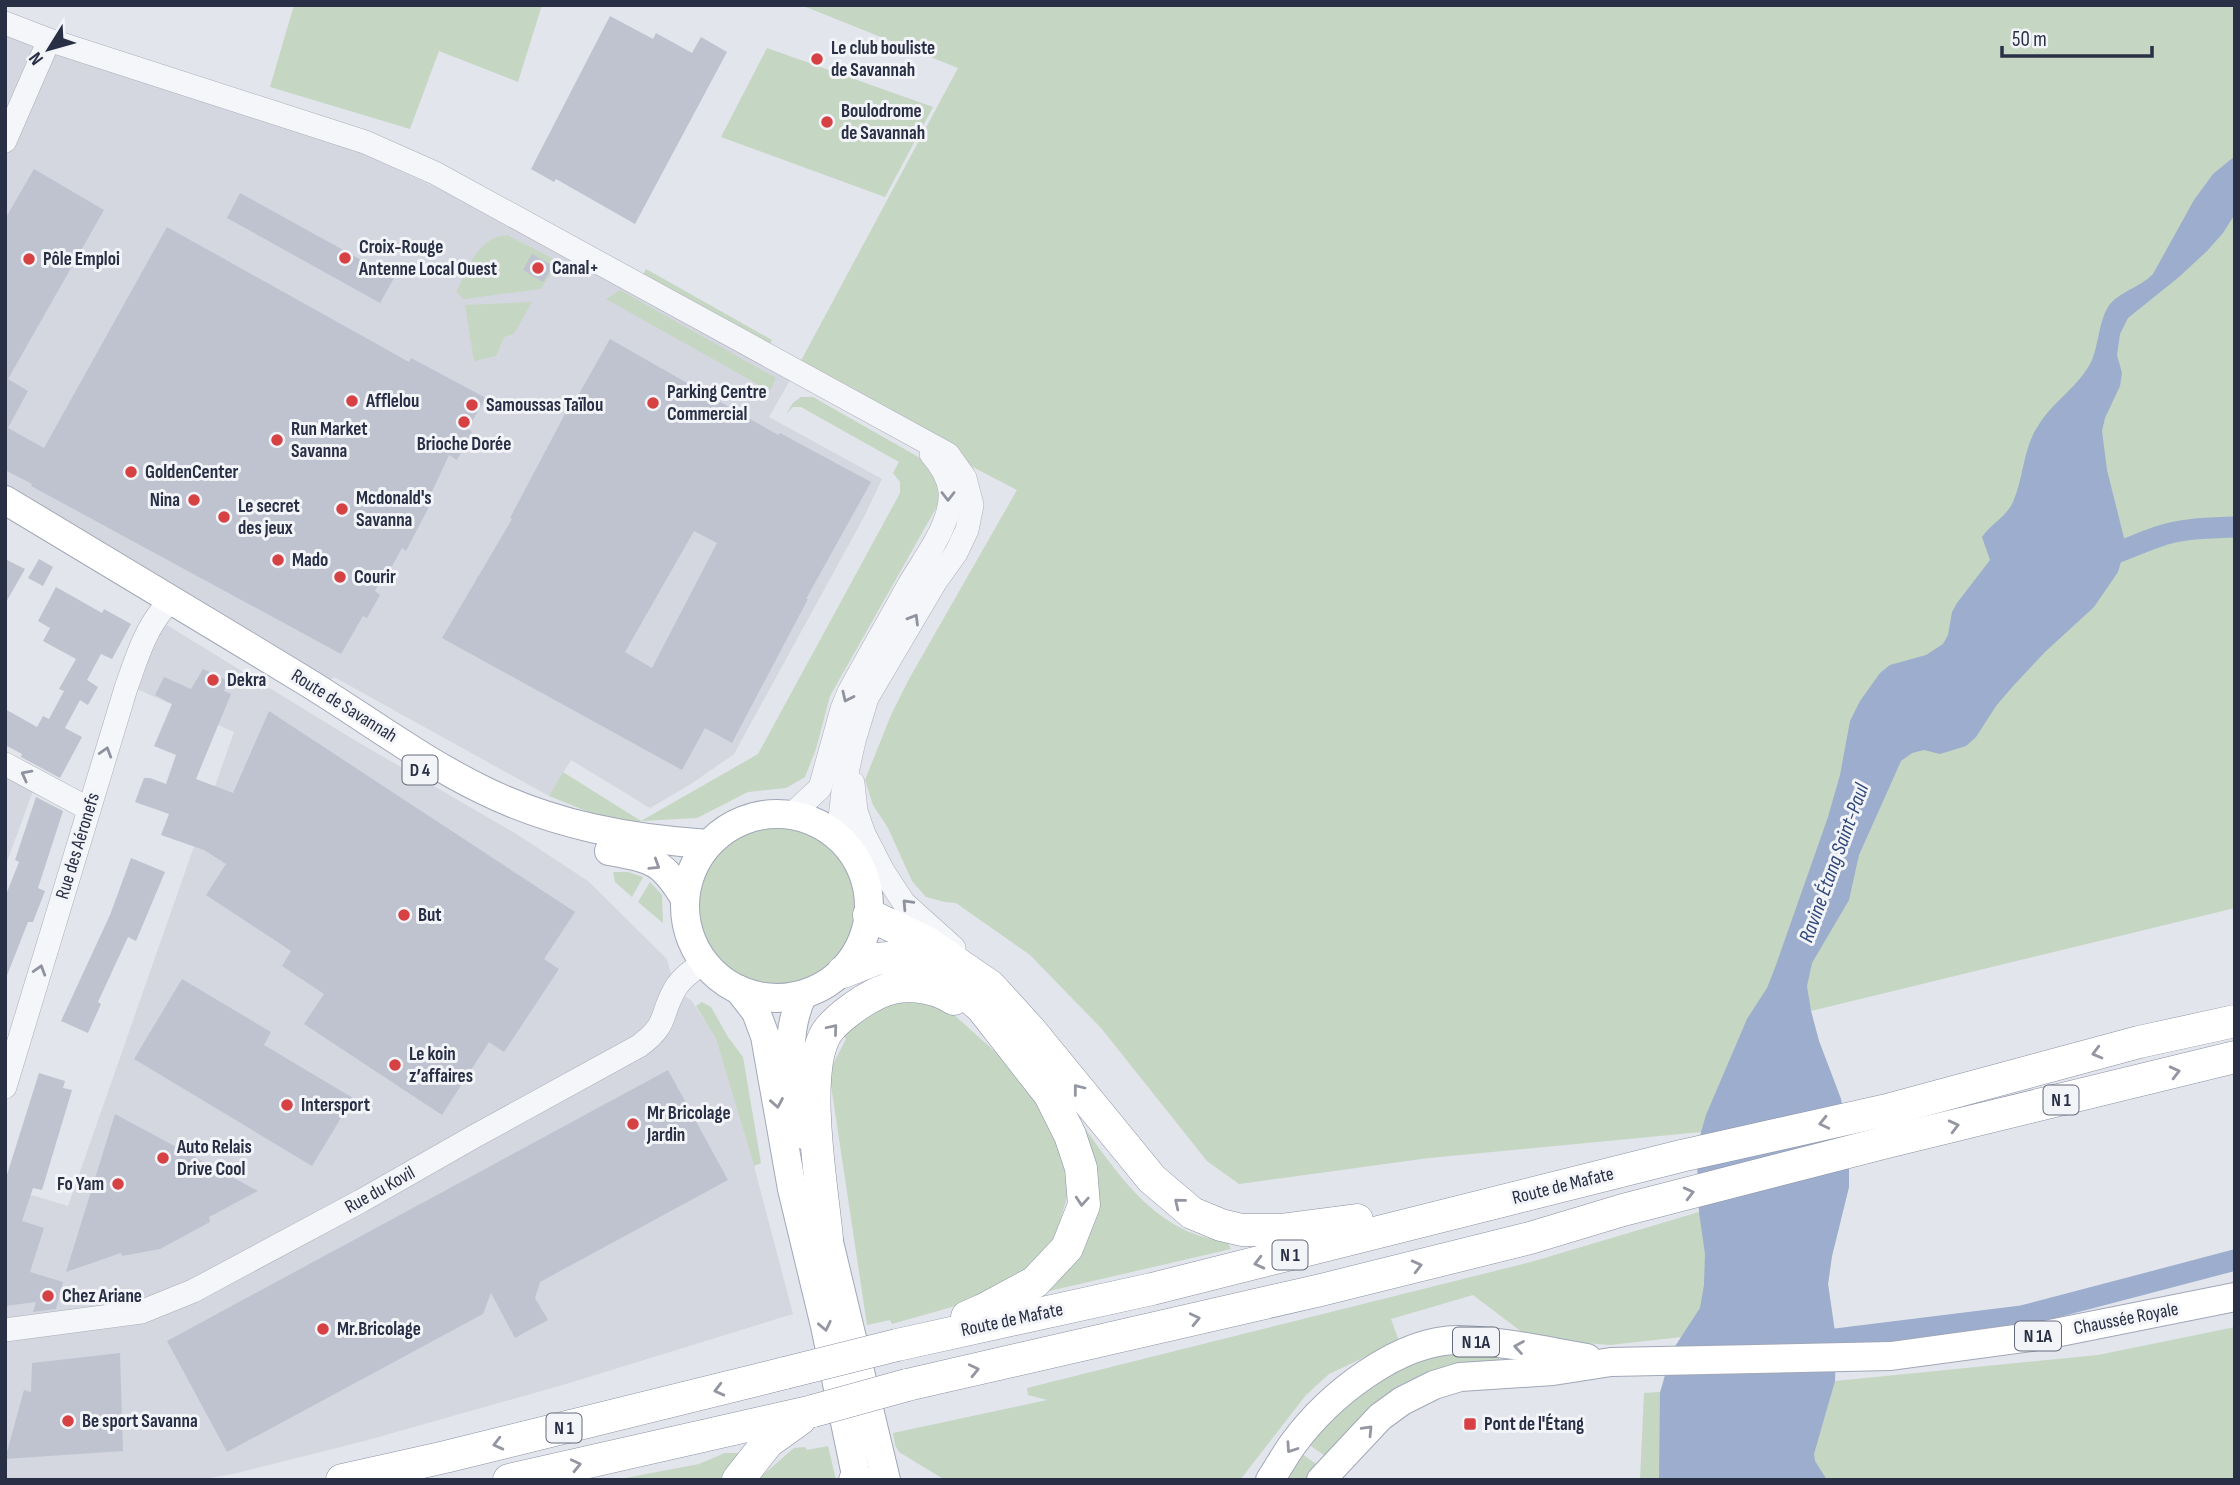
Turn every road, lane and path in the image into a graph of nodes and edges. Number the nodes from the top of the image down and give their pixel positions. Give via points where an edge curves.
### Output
1 (5, 23) edge
2 (49, 40) junction
3 (5, 141) edge
4 (917, 438) junction
5 (5, 500) edge
6 (5, 512) edge
7 (163, 609) junction
8 (851, 752) junction
9 (5, 764) edge
10 (89, 809) junction
11 (791, 815) junction
12 (844, 842) junction
13 (708, 845) junction
14 (685, 899) junction
15 (869, 915) junction
16 (704, 962) junction
17 (843, 972) junction
18 (990, 986) junction
19 (739, 990) junction
20 (802, 996) junction
21 (2235, 1021) edge
22 (999, 1030) junction
23 (13, 1031) edge
24 (2235, 1057) edge
25 (5, 1087) edge
26 (1532, 1194) junction
27 (827, 1239) junction
28 (2235, 1297) edge
29 (5, 1330) edge
30 (897, 1345) junction
31 (1611, 1362) junction
32 (813, 1411) junction
33 (863, 1479) edge
34 (342, 1480) edge
35 (509, 1480) edge
36 (738, 1480) edge
37 (1270, 1480) edge
38 (1321, 1480) edge

1 - 2 street
2 - 3 street
2 - 4 street via 354,138 435,173
8 -> 4 street via 867,698 967,530 972,505 965,478 948,454
4 -> 11 street via 943,467 950,492 946,519 849,692 820,788
5 - 13 main road, Route de Savannah / D 4 via 484,790 580,826
6 - 7 main road, Route de Savannah / D 4 via 138,589
10 -> 7 street, Rue des Aéronefs via 130,676 144,639
7 -> 14 main road, Route de Savannah / D 4 via 482,805 551,836 642,857 660,866
8 - 12 street via 840,818
18 -> 8 street via 904,903 883,871 856,811
10 -> 9 street
23 -> 10 street, Rue des Aéronefs
11 - 12 main road via 820,824
11 - 13 main road via 746,820
12 - 15 main road via 867,883
13 - 14 main road via 692,870
14 - 16 main road via 689,932
15 - 17 main road via 861,946
15 - 18 highway via 926,942
16 - 19 main road
16 - 29 street, Rue du Kovil via 675,989 660,1027 639,1046 193,1291 141,1312
17 - 20 main road
17 - 22 highway via 876,959 901,957 920,963 961,989
26 -> 18 highway via 1280,1230 1221,1225 1192,1213 1152,1179
19 - 20 main road via 770,998
19 -> 33 main road via 756,1012 765,1036 793,1189
20 - 27 main road via 790,1037 790,1060
21 -> 26 highway, Route de Mafate / N 1
27 -> 22 highway via 815,1084 827,1032 866,999 887,989 918,986 946,994
22 -> 30 highway via 1050,1095 1070,1135 1081,1168 1084,1205 1068,1248 1035,1282 983,1310
23 - 25 street, Rue des Aéronefs
32 -> 24 highway, Route de Mafate / N 1, bridge via 1530,1238 1887,1142
26 -> 30 highway, Route de Mafate / N 1 via 1152,1289
27 - 33 main road
28 - 31 main road, Chaussée Royale / N 1A via 2045,1335 1891,1356
30 -> 34 highway, Route de Mafate / N 1, bridge
31 -> 37 main road, N 1A via 1459,1340 1402,1354 1324,1408
38 -> 31 main road, N 1A via 1380,1417 1434,1385 1460,1377
35 -> 32 highway, Route de Mafate / N 1
32 - 36 highway via 768,1442

